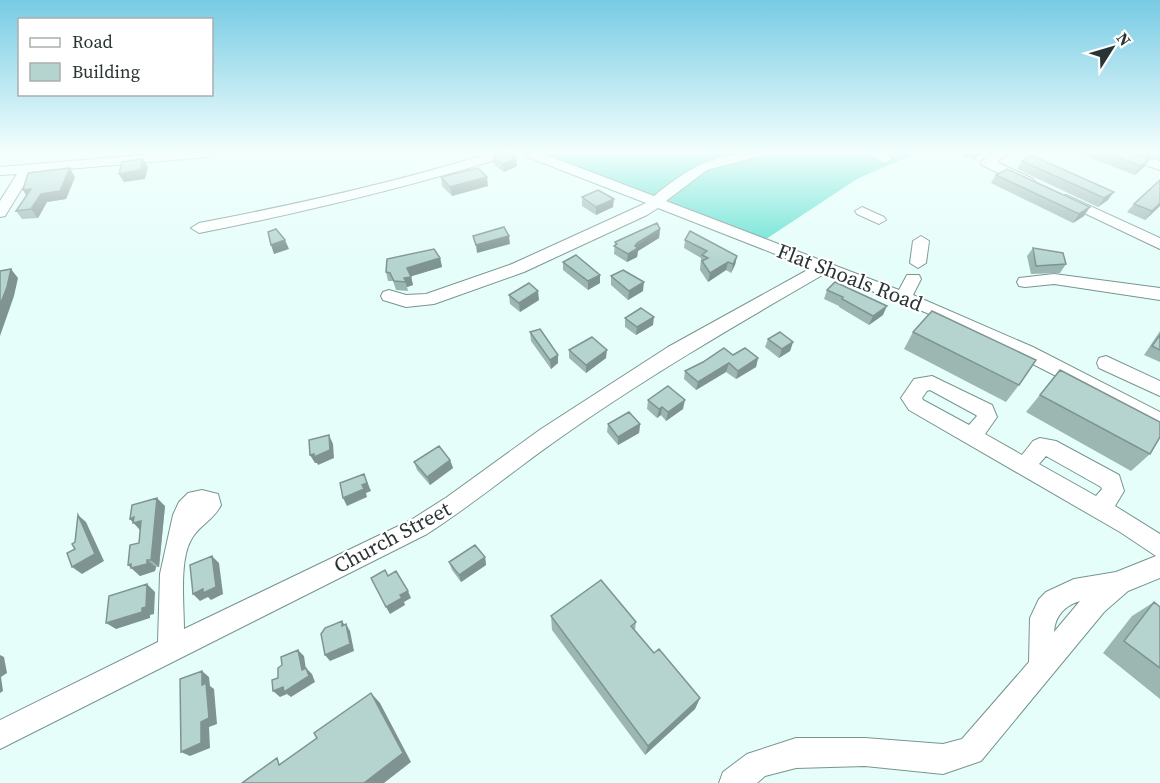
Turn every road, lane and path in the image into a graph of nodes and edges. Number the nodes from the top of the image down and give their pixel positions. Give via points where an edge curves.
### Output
1 (14, 190) edge
2 (378, 190) edge
3 (626, 190) edge
4 (674, 190) edge
5 (1044, 190) edge
6 (659, 202) junction
7 (862, 211) dead end
8 (0, 213) edge
9 (879, 220) dead end
10 (199, 228) dead end
11 (1157, 238) edge
12 (921, 241) dead end
13 (825, 267) junction
14 (1025, 282) dead end
15 (1160, 294) edge
16 (389, 296) dead end
17 (903, 298) junction
18 (1106, 363) dead end
19 (1160, 389) edge
20 (1160, 421) edge
21 (972, 436) dead end
22 (180, 535) dead end
23 (1160, 547) edge
24 (1160, 566) edge
25 (171, 648) junction
26 (0, 735) edge
27 (734, 783) edge

1 - 8 street
2 - 10 street
3 - 6 street, Flat Shoals Road
4 - 6 street
5 - 11 street
6 - 13 street, Flat Shoals Road
6 - 16 street via 518,268 428,300 405,301
7 - 9 street
12 - 17 street via 916,271
13 - 17 street, Flat Shoals Road
13 - 25 street, Church Street via 615,390 419,527
14 - 15 street via 1054,279
17 - 20 street, Flat Shoals Road via 985,332
18 - 19 street
21 - 23 street
22 - 25 street via 173,567
24 - 27 street via 1119,583 1095,603 970,751 943,759 865,752 796,753 757,764
25 - 26 street, Church Street

